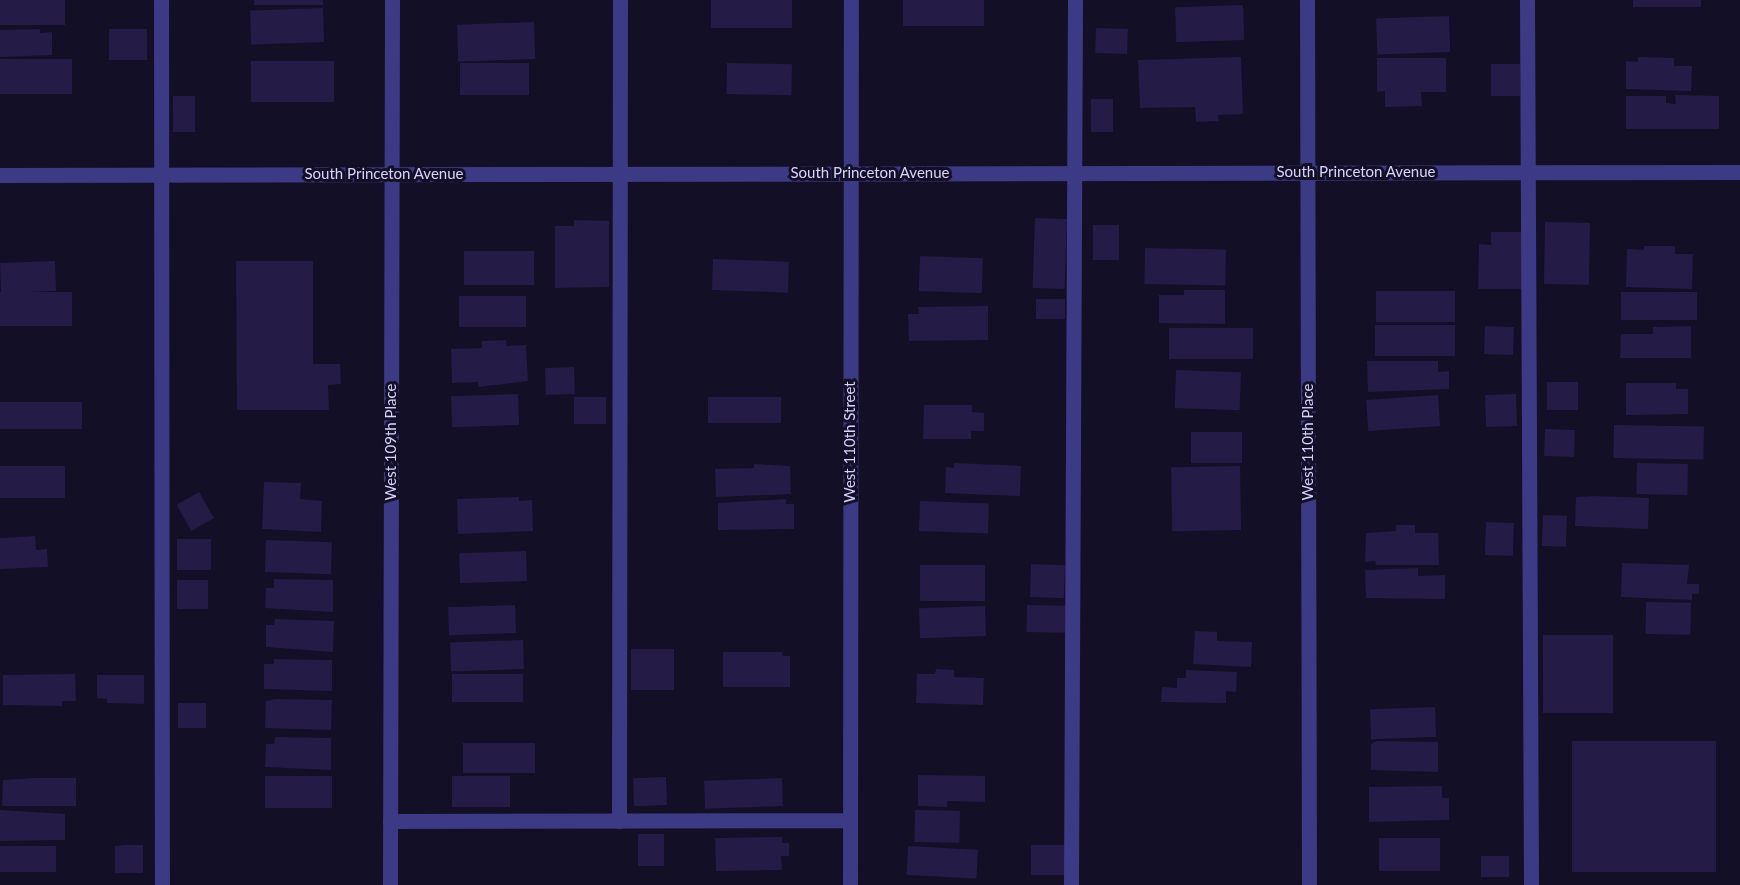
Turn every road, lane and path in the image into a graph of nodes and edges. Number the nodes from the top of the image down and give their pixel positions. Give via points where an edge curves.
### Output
1 (161, 0) edge
2 (392, 0) edge
3 (620, 0) edge
4 (851, 0) edge
5 (1075, 0) edge
6 (1307, 0) edge
7 (1527, 0) edge
8 (1527, 171) junction
9 (1074, 172) junction
10 (1306, 172) junction
11 (1740, 172) edge
12 (620, 173) junction
13 (850, 173) junction
14 (392, 174) junction
15 (0, 175) edge
16 (160, 175) junction
17 (850, 820) junction
18 (619, 821) junction
19 (390, 822) junction
20 (162, 885) edge
21 (390, 885) edge
22 (850, 885) edge
23 (1071, 885) edge
24 (1309, 885) edge
25 (1531, 885) edge

1 - 16 street
2 - 14 street, West 109th Place
3 - 12 street
4 - 13 street, West 110th Street
5 - 9 street
6 - 10 street, West 110th Place
7 - 8 street
8 - 10 street, South Princeton Avenue
8 - 11 street, South Princeton Avenue
8 - 25 street
9 - 10 street, South Princeton Avenue
9 - 13 street, South Princeton Avenue
9 - 23 street
10 - 24 street, West 110th Place
12 - 13 street, South Princeton Avenue
12 - 14 street, South Princeton Avenue
12 - 18 street
13 - 17 street, West 110th Street
14 - 16 street, South Princeton Avenue
14 - 19 street, West 109th Place
15 - 16 street, South Princeton Avenue
16 - 20 street
17 - 18 street
17 - 22 street, West 110th Street
18 - 19 street
19 - 21 street, West 109th Place

